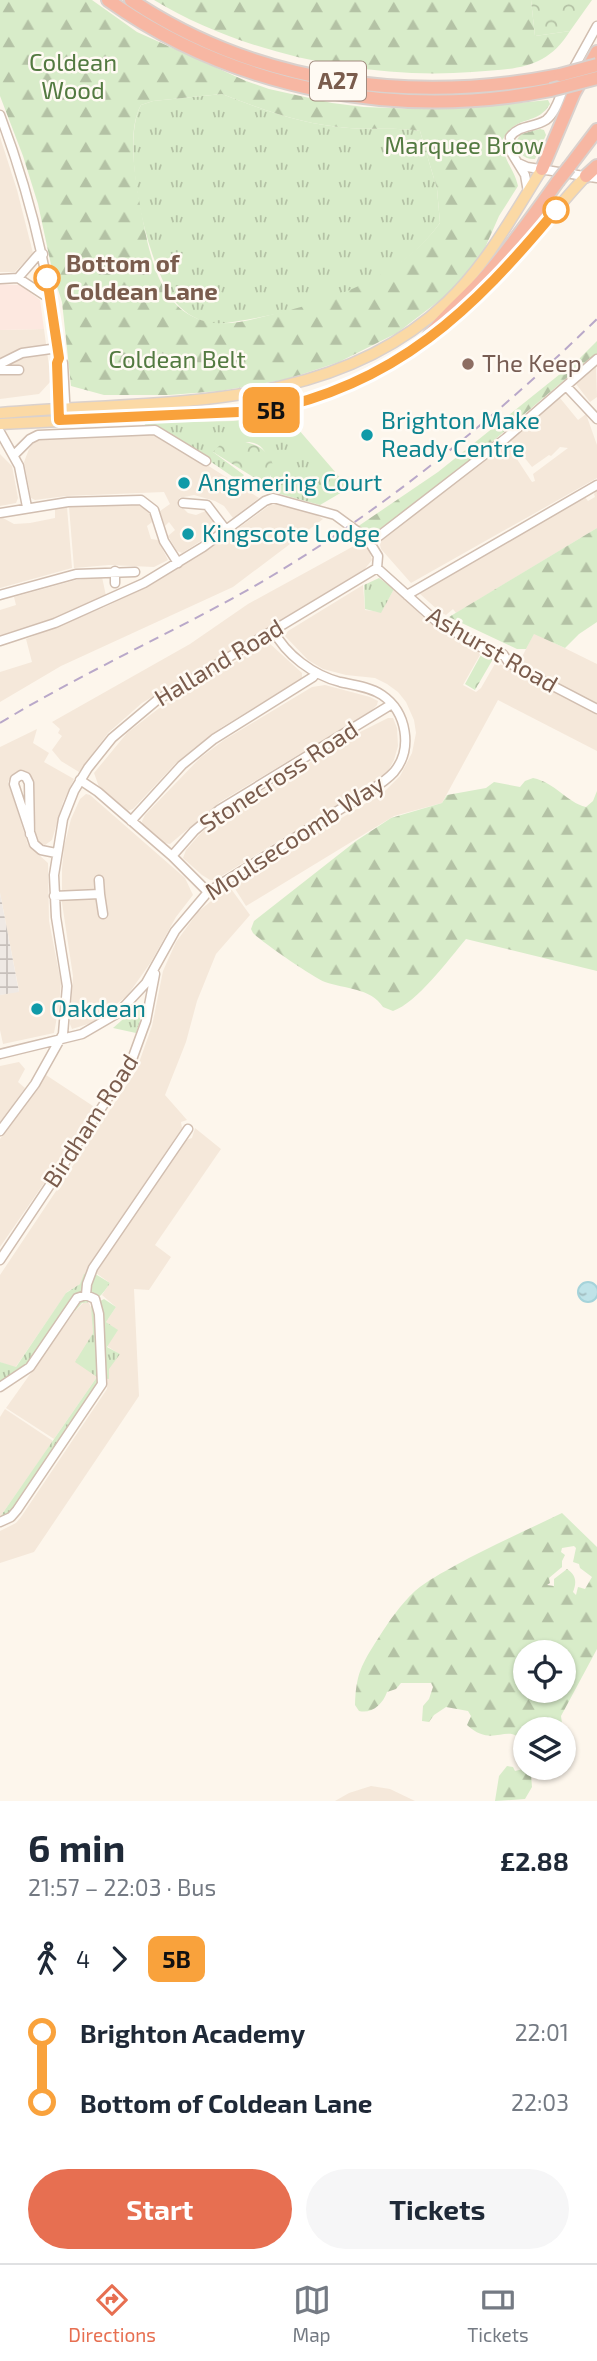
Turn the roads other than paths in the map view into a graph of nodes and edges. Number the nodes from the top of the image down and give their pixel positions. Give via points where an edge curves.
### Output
1 (108, 0) edge
2 (131, 0) edge
3 (597, 26) edge
4 (597, 52) edge
5 (597, 65) edge
6 (597, 78) edge
7 (0, 115) edge
8 (597, 130) edge
9 (517, 162) junction
10 (597, 166) edge
11 (542, 169) junction
12 (592, 177) edge
13 (528, 195) junction
14 (43, 254) junction
15 (18, 278) junction
16 (0, 279) edge
17 (50, 296) junction
18 (426, 339) junction
19 (58, 348) junction
20 (597, 359) edge
21 (0, 364) edge
22 (0, 370) edge
23 (19, 370) dead end
24 (566, 386) junction
25 (63, 407) junction
26 (0, 412) edge
27 (597, 419) edge
28 (63, 420) junction
29 (20, 423) junction
30 (0, 424) edge
31 (0, 432) edge
32 (7, 448) edge
33 (206, 461) dead end
34 (597, 485) edge
35 (183, 503) dead end
36 (27, 507) junction
37 (0, 513) edge
38 (226, 530) junction
39 (370, 543) junction
40 (178, 563) junction
41 (377, 568) junction
42 (115, 571) junction
43 (135, 572) dead end
44 (115, 583) dead end
45 (0, 595) edge
46 (407, 595) junction
47 (273, 630) junction
48 (0, 641) edge
49 (316, 673) junction
50 (391, 704) junction
51 (597, 709) edge
52 (80, 780) junction
53 (131, 821) junction
54 (30, 834) junction
55 (56, 853) junction
56 (172, 856) junction
57 (99, 880) dead end
58 (208, 892) junction
59 (100, 894) junction
60 (54, 895) junction
61 (103, 914) dead end
62 (155, 971) junction
63 (57, 1041) junction
64 (0, 1054) edge
65 (188, 1129) dead end
66 (0, 1131) edge
67 (0, 1260) edge
68 (86, 1295) junction
69 (0, 1387) edge
70 (0, 1522) edge

1 - 6 highway, A27, bridge via 167,36 228,64 330,93 428,103 503,98
2 - 5 highway, A27, bridge via 232,52 339,81 450,89 501,85
3 - 9 street via 551,115 520,128 510,138
4 - 11 highway
7 - 14 street
8 - 18 highway, bridge via 491,269
9 - 11 street
9 - 13 street
10 - 12 highway
11 - 12 street
11 - 13 main road
12 - 18 main road via 487,288
13 - 25 main road via 489,252 447,301 403,337 363,358 317,377 250,393
14 - 15 street
14 - 17 street
15 - 16 street
15 - 17 street
17 - 19 street
18 - 28 main road via 360,381 295,405 212,415
19 - 21 street via 22,353
19 - 25 street
20 - 24 street
22 - 23 street
24 - 27 street
24 - 39 street
25 - 26 main road
25 - 28 street
28 - 29 main road
29 - 30 main road
29 - 32 street via 8,435
31 - 32 street
32 - 33 street via 38,435 153,430 194,448
32 - 36 street via 19,466
34 - 46 street via 589,494
35 - 38 street via 207,505
36 - 37 street
36 - 40 street via 144,501 154,510 164,541
38 - 39 street via 265,501 279,498 331,513
38 - 40 street
39 - 41 street via 378,556
40 - 48 street via 91,608
41 - 46 street, Ashurst Road
41 - 47 street, Halland Road
42 - 43 street
42 - 44 street
42 - 45 street via 76,574
46 - 51 street, Ashurst Road via 455,634 496,656 503,654 509,663
47 - 49 street
47 - 52 street, Halland Road via 142,711 112,738
49 - 50 street via 374,691
49 - 53 street via 214,739 182,765
50 - 56 street, Stonecross Road via 219,810
50 - 58 street, Moulsecoomb Way via 403,722 405,740 401,761 389,777
52 - 53 street
52 - 55 street, Halland Road via 63,819
53 - 56 street
54 - 54 street via 13,784 18,776 28,780
54 - 55 street via 38,848
55 - 60 street, Halland Road
56 - 58 street
57 - 59 street
58 - 62 street, Moulsecoomb Way via 179,925
59 - 60 street
59 - 61 street
60 - 63 street, Halland Road via 67,986 63,1034
62 - 63 street, Moulsecoomb Way via 118,1013 91,1030
62 - 67 street, Birdham Road via 146,1021 130,1065
63 - 64 street, Moulsecoomb Way
63 - 66 street, Halland Road via 35,1084
65 - 68 street via 93,1268
68 - 69 street via 74,1302 30,1367
68 - 70 street via 98,1306 102,1384 13,1516

